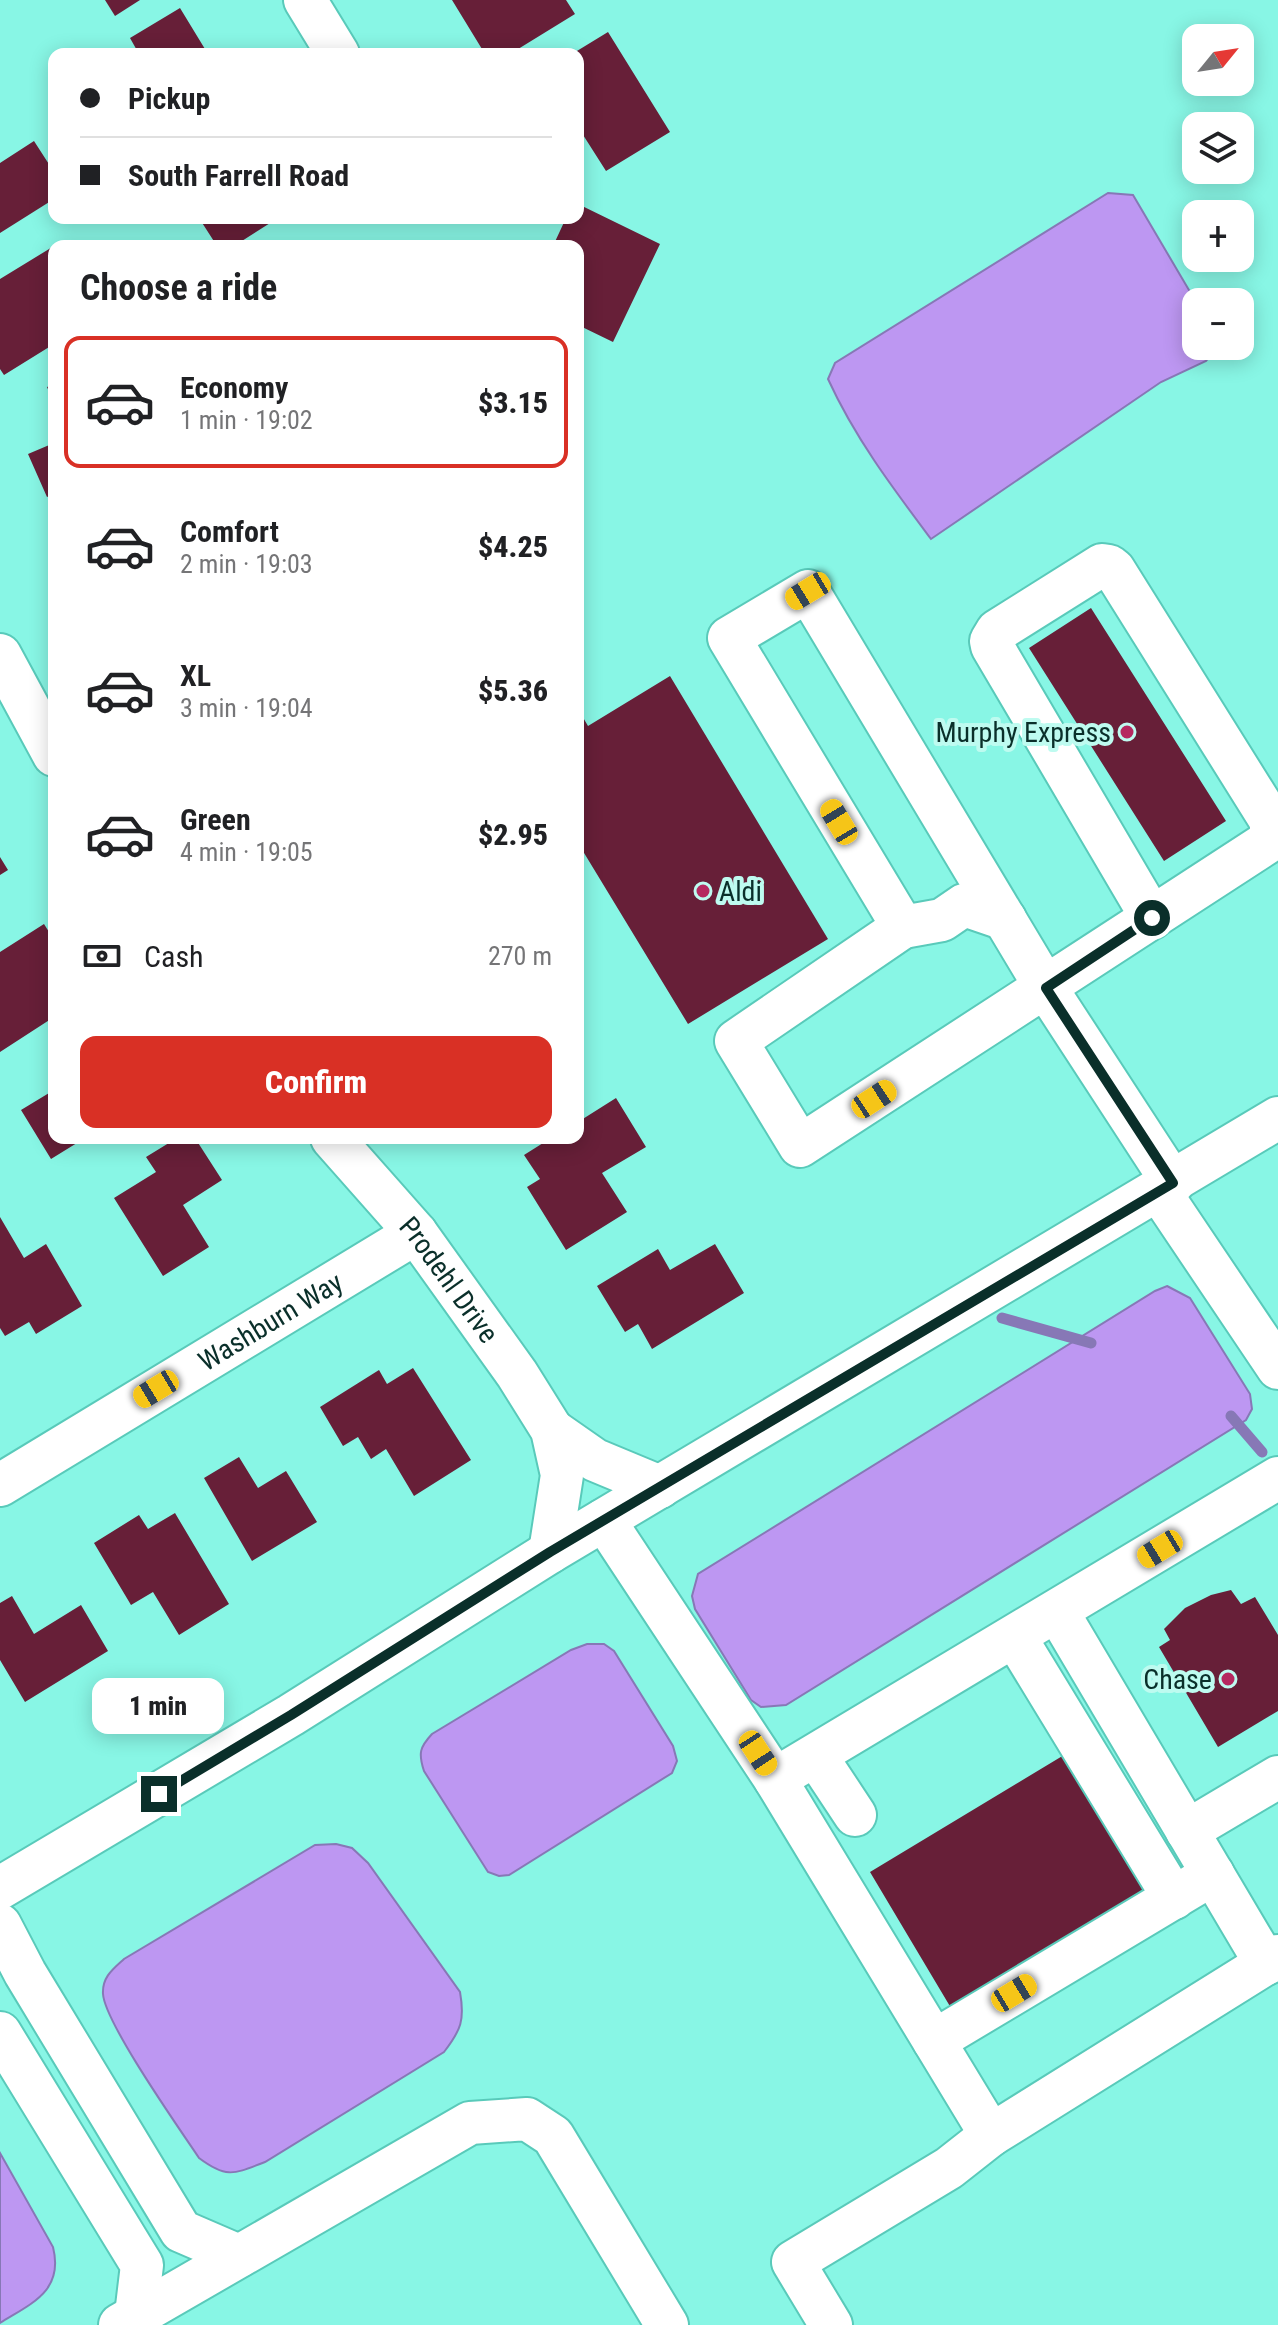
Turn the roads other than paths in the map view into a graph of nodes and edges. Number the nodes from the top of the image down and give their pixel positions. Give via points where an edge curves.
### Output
1 (305, 0) edge
2 (334, 48) edge
3 (4, 674) edge
4 (48, 745) edge
5 (1152, 918) junction
6 (1005, 919) junction
7 (903, 927) junction
8 (1046, 988) junction
9 (1278, 1118) edge
10 (337, 1144) edge
11 (1166, 1187) junction
12 (416, 1233) junction
13 (1278, 1368) edge
14 (552, 1430) junction
15 (0, 1485) edge
16 (660, 1487) junction
17 (1273, 1492) edge
18 (604, 1520) junction
19 (550, 1552) junction
20 (1057, 1611) junction
21 (1008, 1641) junction
22 (816, 1756) junction
23 (1278, 1777) edge
24 (775, 1779) junction
25 (855, 1815) dead end
26 (1187, 1831) junction
27 (1213, 1874) junction
28 (0, 1888) edge
29 (1174, 1898) junction
30 (0, 1925) edge
31 (1272, 1960) edge
32 (0, 2033) edge
33 (934, 2041) junction
34 (991, 2135) junction
35 (239, 2256) junction
36 (128, 2320) edge
37 (667, 2325) edge
38 (831, 2325) edge

1 - 2 street
3 - 4 street
5 - 5 street via 1271,840 1271,821 1114,570 1102,565 997,631 991,641
5 - 8 street
6 - 7 street via 964,905 942,920
6 - 7 street via 808,591 729,638
6 - 8 street
7 - 8 street via 736,1041 800,1146
8 - 11 street
9 - 11 street
10 - 12 street, Prodehl Drive
11 - 13 street
11 - 16 street
12 - 14 street, Prodehl Drive
12 - 15 street, Washburn Way
14 - 16 street, Prodehl Drive via 595,1460
14 - 19 street, Prodehl Drive via 562,1475
16 - 18 street
17 - 20 street
18 - 19 street
18 - 24 street
19 - 28 street via 291,1715
20 - 21 street
20 - 26 street
21 - 22 street
21 - 29 street
22 - 24 street
22 - 25 street
23 - 26 street
24 - 33 street
26 - 27 street
27 - 29 street
27 - 31 street
29 - 33 street
30 - 35 street via 181,2231
31 - 34 street
32 - 36 street via 142,2265
33 - 34 street
34 - 38 street via 949,2168 793,2262
35 - 36 street
35 - 37 street via 470,2123 527,2119 553,2136

